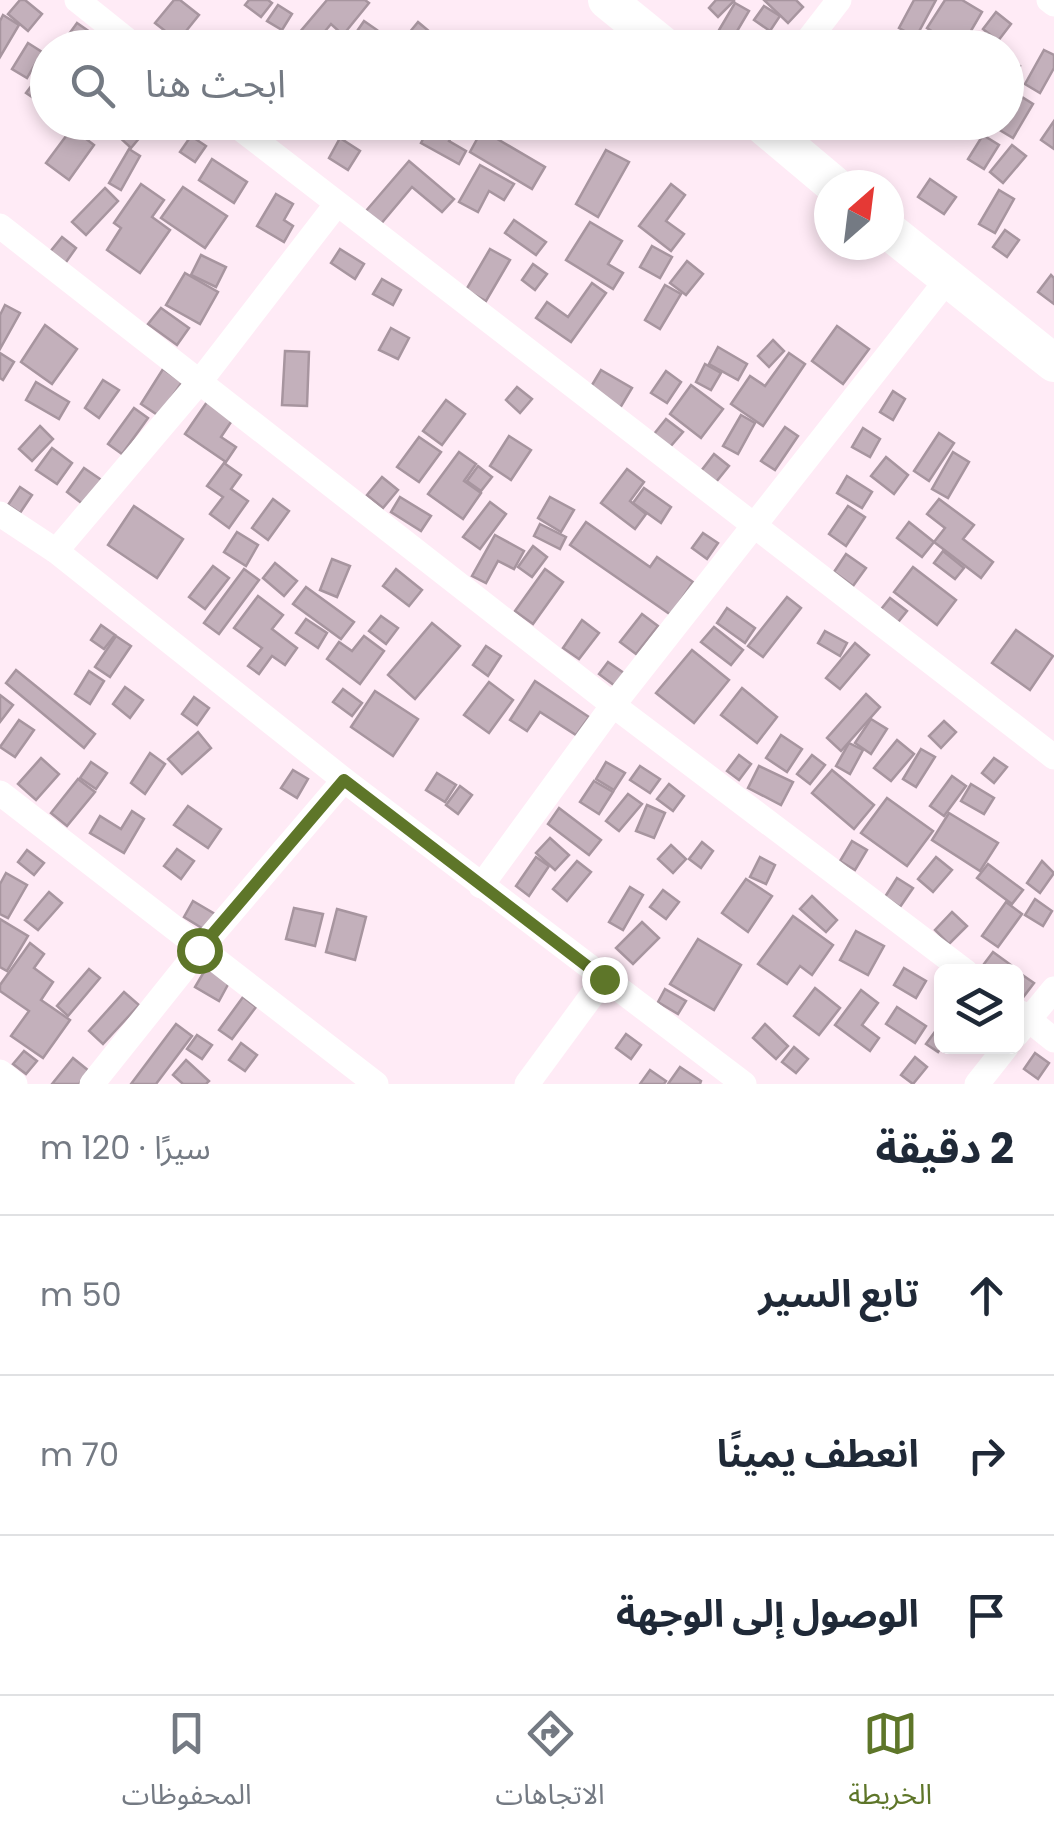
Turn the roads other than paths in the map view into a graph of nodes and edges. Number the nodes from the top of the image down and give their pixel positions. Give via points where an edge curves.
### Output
1 (77, 0) edge
2 (607, 0) edge
3 (839, 0) edge
4 (114, 30) edge
5 (644, 30) edge
6 (816, 30) edge
7 (255, 140) edge
8 (780, 140) edge
9 (816, 170) edge
10 (336, 205) junction
11 (0, 226) edge
12 (904, 244) edge
13 (947, 280) junction
14 (1054, 363) edge
15 (201, 380) junction
16 (0, 514) edge
17 (754, 523) junction
18 (56, 551) junction
19 (613, 704) junction
20 (1054, 757) edge
21 (344, 780) junction
22 (0, 793) edge
23 (481, 886) junction
24 (199, 950) junction
25 (955, 964) edge
26 (604, 979) junction
27 (1054, 989) edge
28 (1024, 1018) edge
29 (1024, 1023) edge
30 (1054, 1040) edge
31 (1000, 1054) edge
32 (0, 1072) edge
33 (15, 1084) edge
34 (92, 1084) edge
35 (376, 1084) edge
36 (527, 1084) edge
37 (744, 1084) edge
38 (976, 1084) edge

1 - 4 street
2 - 5 main road
3 - 6 street
7 - 10 street
8 - 9 main road
10 - 15 street
10 - 17 street
11 - 15 street
12 - 13 main road
13 - 14 main road
13 - 17 street
15 - 18 street
15 - 19 street
16 - 18 street
17 - 19 street
17 - 20 street
18 - 21 street
19 - 23 street
19 - 25 street
21 - 23 street
21 - 24 street
22 - 24 street
23 - 26 street
24 - 34 street
24 - 35 street
26 - 36 street
26 - 37 street
27 - 28 street
29 - 30 street
31 - 38 street
32 - 33 street

